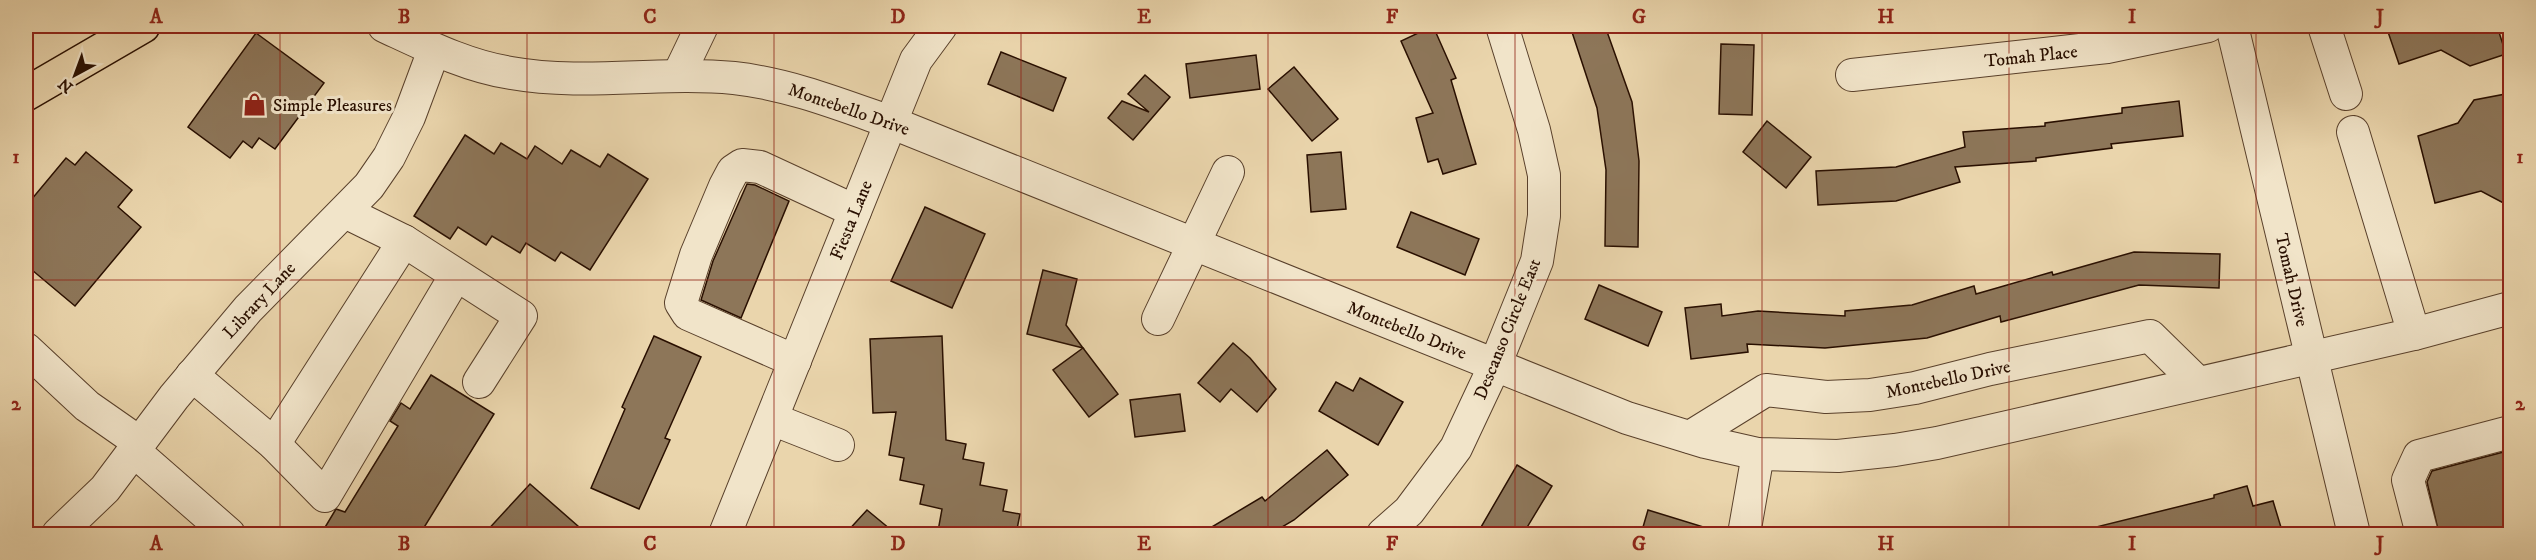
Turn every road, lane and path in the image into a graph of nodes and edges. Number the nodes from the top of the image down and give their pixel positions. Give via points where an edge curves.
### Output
1 (143, 26) edge
2 (384, 26) edge
3 (702, 26) edge
4 (940, 26) edge
5 (1502, 26) edge
6 (2208, 26) edge
7 (2232, 26) edge
8 (2324, 26) edge
9 (434, 50) junction
10 (1852, 75) dead end
11 (678, 76) junction
12 (26, 94) edge
13 (2346, 94) dead end
14 (890, 122) junction
15 (2354, 132) dead end
16 (1228, 172) dead end
17 (855, 211) junction
18 (345, 212) junction
19 (404, 241) junction
20 (1194, 244) junction
21 (456, 275) junction
22 (2511, 308) edge
23 (1158, 319) dead end
24 (2414, 334) junction
25 (26, 349) edge
26 (2311, 356) junction
27 (795, 361) junction
28 (1495, 365) junction
29 (192, 375) junction
30 (479, 382) dead end
31 (2198, 382) junction
32 (772, 419) junction
33 (2511, 432) edge
34 (1690, 438) junction
35 (274, 444) junction
36 (838, 445) dead end
37 (137, 447) junction
38 (1758, 454) junction
39 (58, 534) edge
40 (229, 534) edge
41 (725, 534) edge
42 (1383, 534) edge
43 (1744, 534) edge
44 (2354, 534) edge
45 (2422, 534) edge

1 - 12 main road
2 - 9 street, Montebello Drive
3 - 11 street
4 - 14 street, Fiesta Lane via 916,60
5 - 28 street, Descanso Circle East via 1544,175 1544,216 1537,261
6 - 10 street, Tomah Place via 2107,47
7 - 26 street, Tomah Drive
8 - 13 street
9 - 11 street, Montebello Drive via 511,73 560,78
9 - 18 street, Library Lane via 389,157
11 - 14 street, Montebello Drive via 734,78 778,85
14 - 17 street, Fiesta Lane
14 - 20 street, Montebello Drive
15 - 24 street
16 - 20 street
17 - 27 street, Fiesta Lane
17 - 27 street via 760,167 742,165 724,186 696,255 681,303 683,309
18 - 19 street
18 - 29 street, Library Lane via 248,309
19 - 21 street
19 - 35 street
20 - 23 street
20 - 28 street, Montebello Drive
21 - 30 street via 521,316
21 - 35 street via 326,496
22 - 24 street, Montebello Drive
24 - 26 street, Montebello Drive
25 - 37 street
26 - 31 street, Montebello Drive
26 - 44 street, Tomah Drive
27 - 32 street, Fiesta Lane
28 - 34 street, Montebello Drive via 1627,418
28 - 42 street, Descanso Circle East via 1456,448 1409,512
29 - 35 street
29 - 37 street, Library Lane
31 - 34 street, Montebello Drive via 2150,336 1870,395 1826,397 1766,390
31 - 38 street, Montebello Drive via 1906,449 1838,456
32 - 36 street
32 - 41 street, Fiesta Lane
33 - 45 street via 2419,456 2408,480
34 - 38 street, Montebello Drive
37 - 39 street, Library Lane via 105,489
37 - 40 street
38 - 43 street

